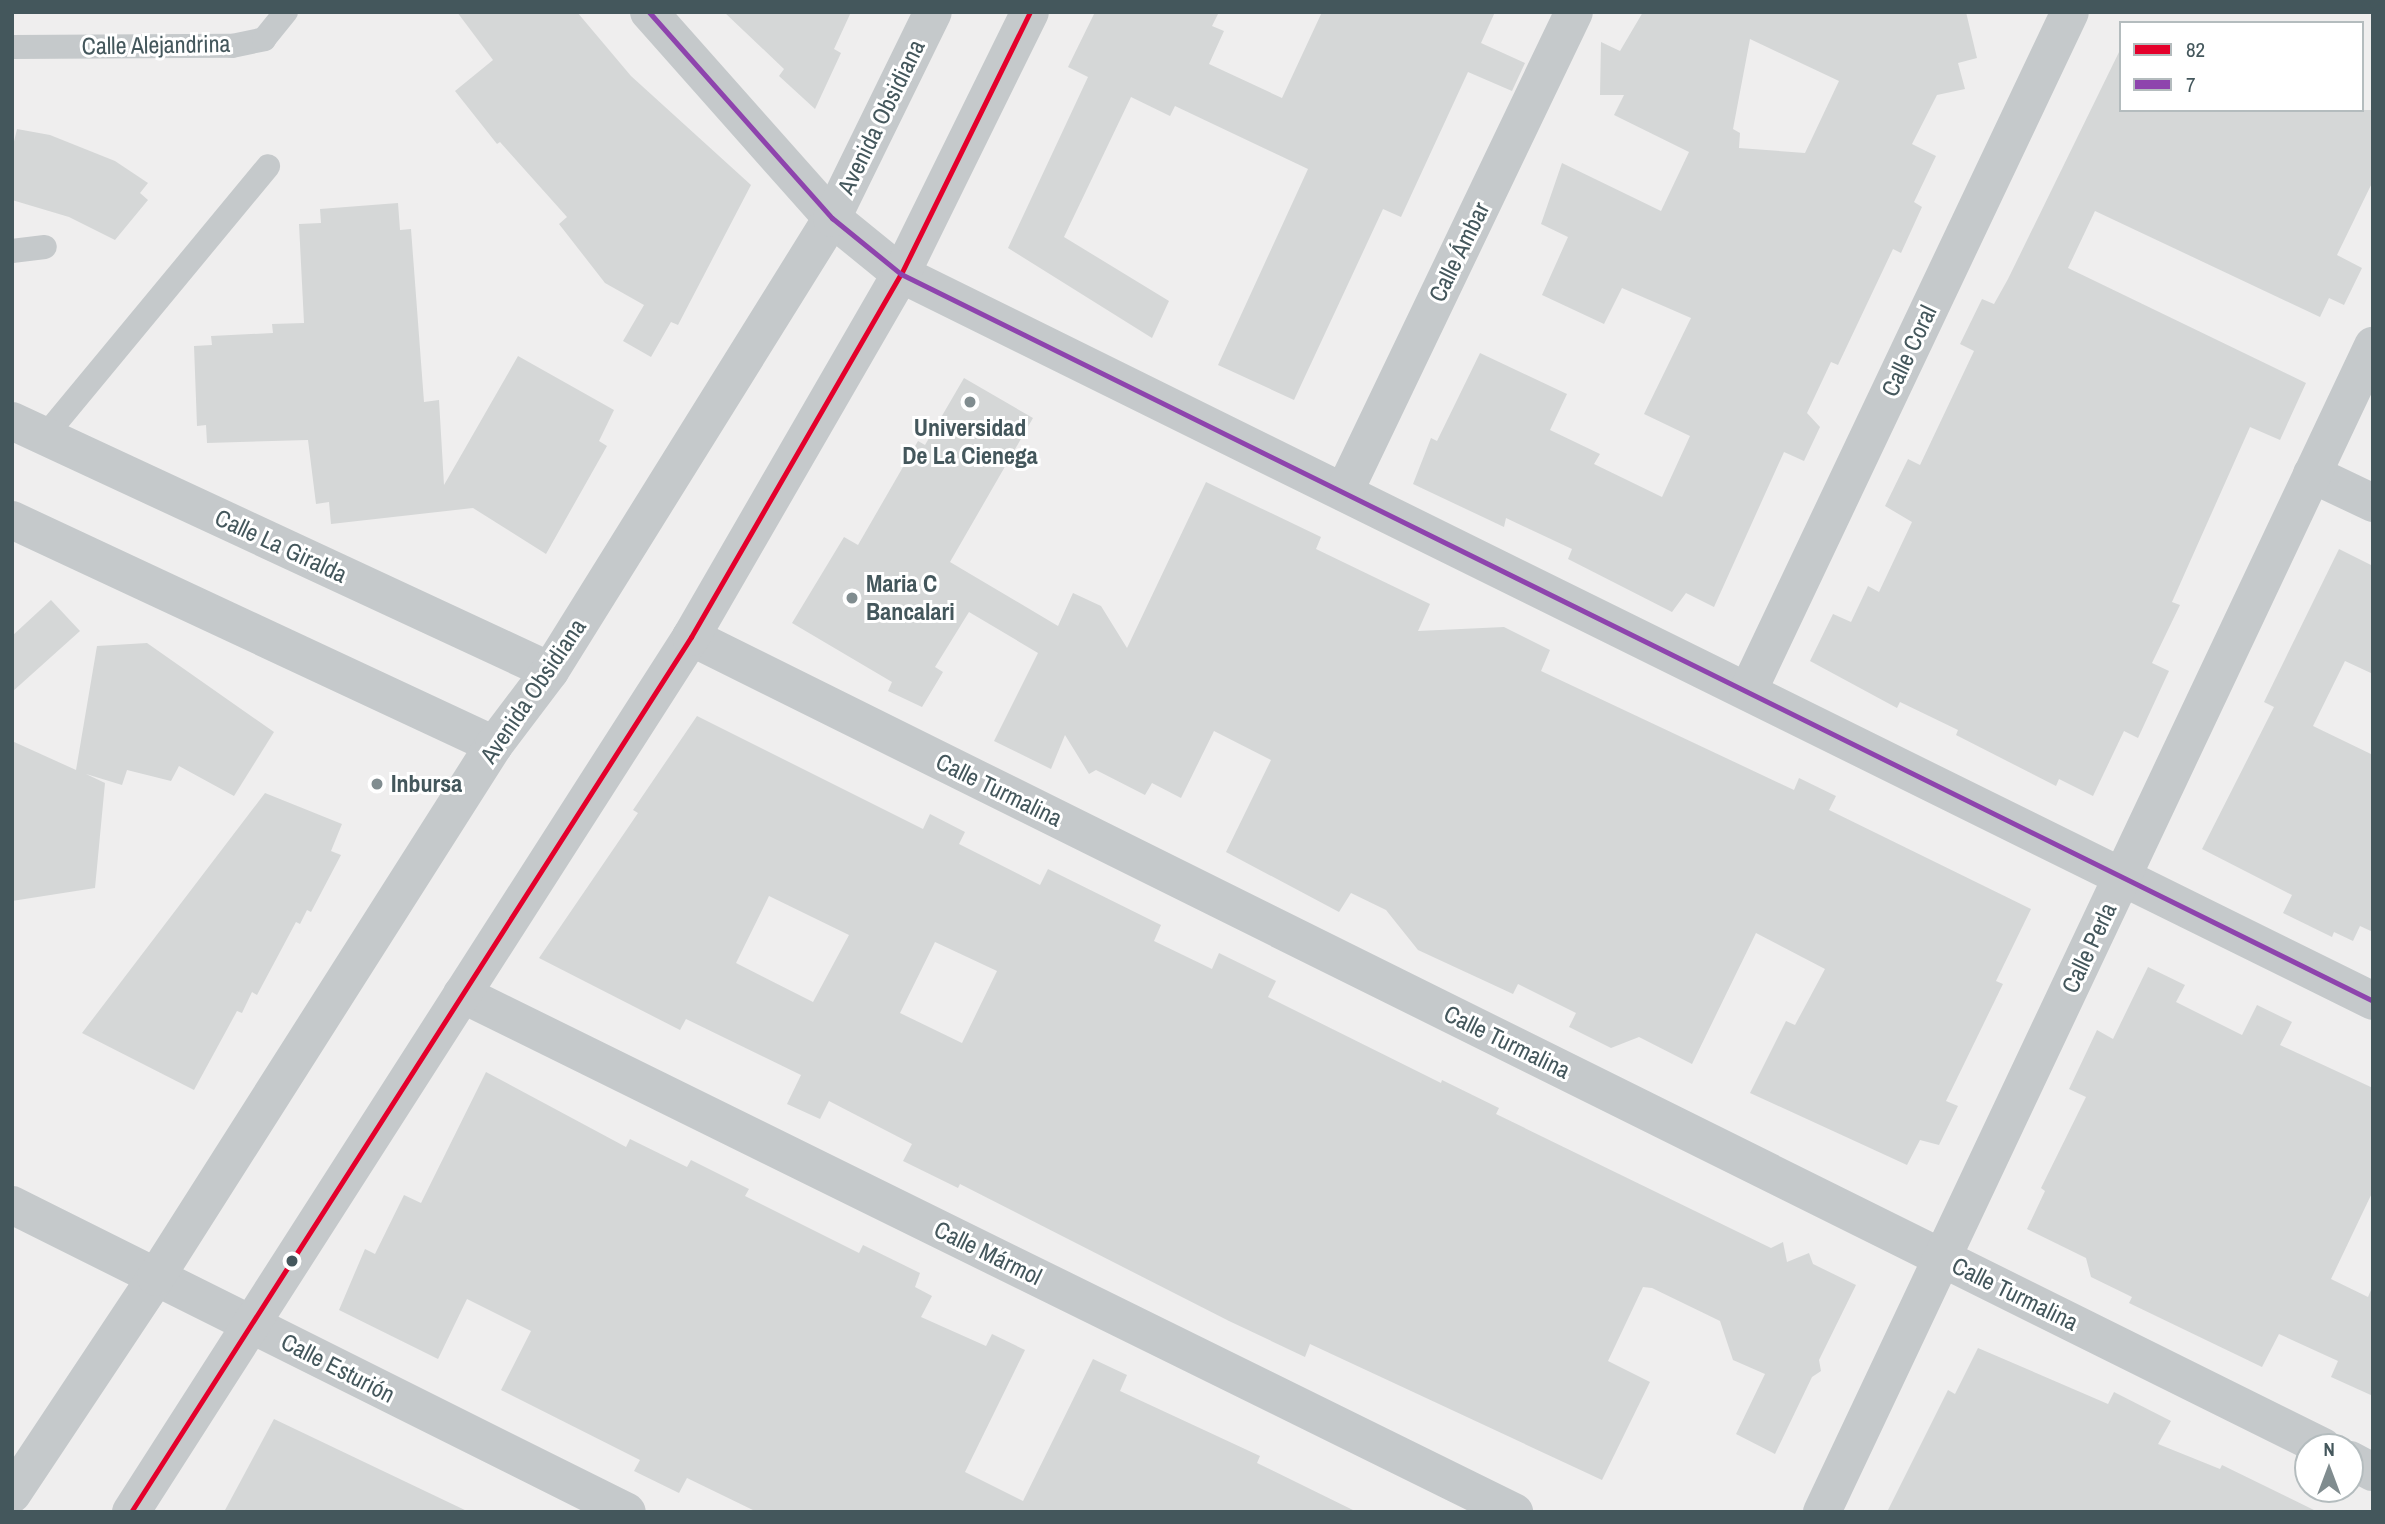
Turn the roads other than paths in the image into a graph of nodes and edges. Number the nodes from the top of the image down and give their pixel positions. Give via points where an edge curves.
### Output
1 (286, 12) edge
2 (649, 12) edge
3 (933, 12) edge
4 (1030, 12) edge
5 (1574, 12) edge
6 (2070, 12) edge
7 (12, 47) edge
8 (268, 166) dead end
9 (832, 218) junction
10 (45, 247) dead end
11 (12, 251) edge
12 (901, 274) junction
13 (2373, 346) edge
14 (29, 429) edge
15 (2312, 474) junction
16 (1344, 492) junction
17 (2373, 503) edge
18 (12, 520) edge
19 (691, 637) junction
20 (550, 671) junction
21 (1748, 691) junction
22 (494, 745) junction
23 (2123, 876) junction
24 (462, 994) junction
25 (2373, 1001) edge
26 (12, 1205) edge
27 (1942, 1258) junction
28 (156, 1277) junction
29 (252, 1325) junction
30 (2295, 1433) edge
31 (12, 1494) edge
32 (131, 1512) edge
33 (627, 1512) edge
34 (1514, 1512) edge
35 (1822, 1512) edge

1 - 7 lane, Calle Alejandrina via 264,39 232,46
2 - 9 street
3 - 9 street, Avenida Obsidiana
4 - 12 street
5 - 16 street, Calle Ámbar
6 - 21 street, Calle Coral
8 - 14 lane
9 - 12 street
9 - 20 street, Avenida Obsidiana
10 - 11 lane
12 - 16 street
12 - 19 street
13 - 15 street, Calle Perla
14 - 20 street, Calle La Giralda
15 - 17 street
15 - 23 street, Calle Perla
16 - 21 street
18 - 22 street
19 - 24 street
19 - 27 street, Calle Turmalina
20 - 22 street, Avenida Obsidiana
21 - 23 street
22 - 28 street, Avenida Obsidiana
23 - 25 street
23 - 27 street, Calle Perla
24 - 29 street
24 - 34 street, Calle Mármol
26 - 28 street, Calle Esturión
27 - 30 street, Calle Turmalina
27 - 35 street, Calle Perla
28 - 29 street, Calle Esturión
28 - 31 street, Avenida Obsidiana
29 - 32 street
29 - 33 street, Calle Esturión

